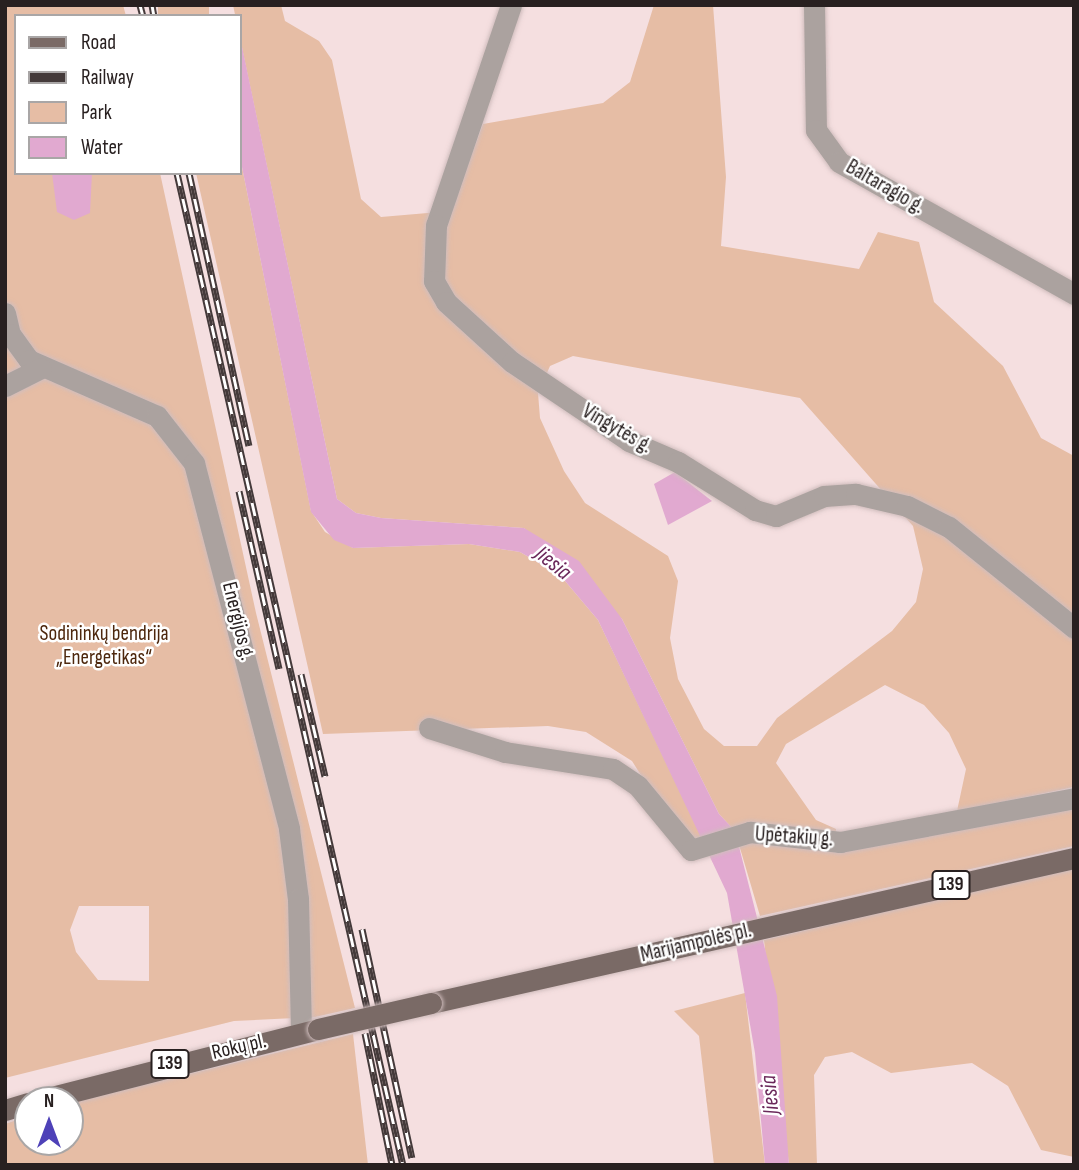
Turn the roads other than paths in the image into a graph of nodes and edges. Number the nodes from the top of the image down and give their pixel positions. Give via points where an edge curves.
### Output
1 (511, 5) edge
2 (814, 5) edge
3 (1074, 294) edge
4 (5, 313) edge
5 (41, 368) junction
6 (5, 386) edge
7 (1074, 628) edge
8 (429, 728) dead end
9 (1074, 798) edge
10 (1074, 858) edge
11 (309, 1031) junction
12 (84, 1089) edge

1 - 7 street, Vingytės g. via 436,225 434,281 446,302 478,337 608,427 755,510 776,516 824,496 856,494 907,506 949,527
2 - 3 street, Baltaragio g. via 816,130 839,162
4 - 5 street, Energijos g. via 20,349
5 - 6 street
5 - 11 street, Energijos g. via 158,416 194,463 289,829
8 - 9 street, Upėtakių g. via 505,752 613,769 659,809 684,848 701,848 732,836 840,842
10 - 11 main road, Marijampolės pl. / 139, bridge
11 - 12 main road, Rokų pl. / 139

